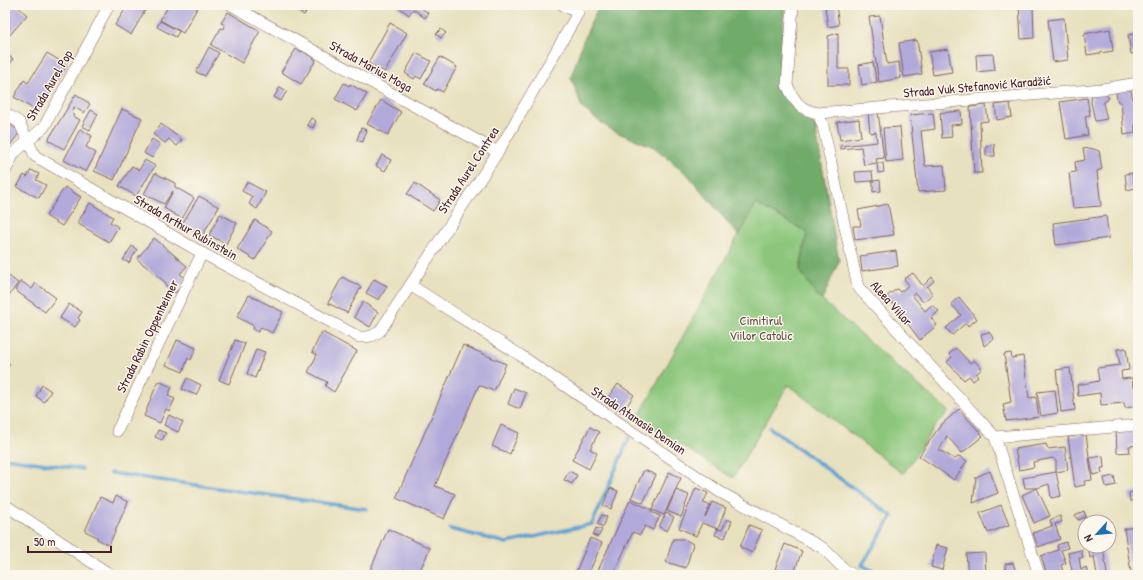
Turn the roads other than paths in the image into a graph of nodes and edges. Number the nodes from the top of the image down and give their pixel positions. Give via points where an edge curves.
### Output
1 (109, 5) edge
2 (231, 5) edge
3 (563, 5) edge
4 (793, 5) edge
5 (1138, 84) edge
6 (5, 113) edge
7 (818, 114) junction
8 (28, 140) junction
9 (498, 152) junction
10 (5, 172) edge
11 (202, 253) junction
12 (410, 285) junction
13 (374, 336) joint
14 (1138, 425) edge
15 (117, 431) dead end
16 (995, 437) junction
17 (5, 505) edge
18 (111, 575) edge
19 (854, 575) edge
20 (1039, 575) edge

1 - 8 street, Strada Aurel Pop via 44,127
2 - 9 street, Strada Marius Moga
3 - 9 street, Strada Aurel Contrea via 578,13
4 - 7 street via 787,84 792,97 799,105
5 - 7 street, Strada Vuk Stefanović Karadžić
6 - 8 street, Strada Arthur Rubinstein via 19,122
7 - 16 street, Aleea Viilor via 823,126 858,286
8 - 10 street, Strada Aurel Pop via 14,153
8 - 11 street, Strada Arthur Rubinstein via 35,156
9 - 12 street, Strada Aurel Contrea
11 - 13 street, Strada Arthur Rubinstein via 358,337
11 - 15 street, Strada Rabin Oppenheimer
12 - 13 street, Strada Aurel Contrea via 380,331
12 - 19 street, Strada Atanasie Demian via 520,355 720,492 823,548
14 - 16 street
16 - 20 street, Aleea Viilor
17 - 18 street

